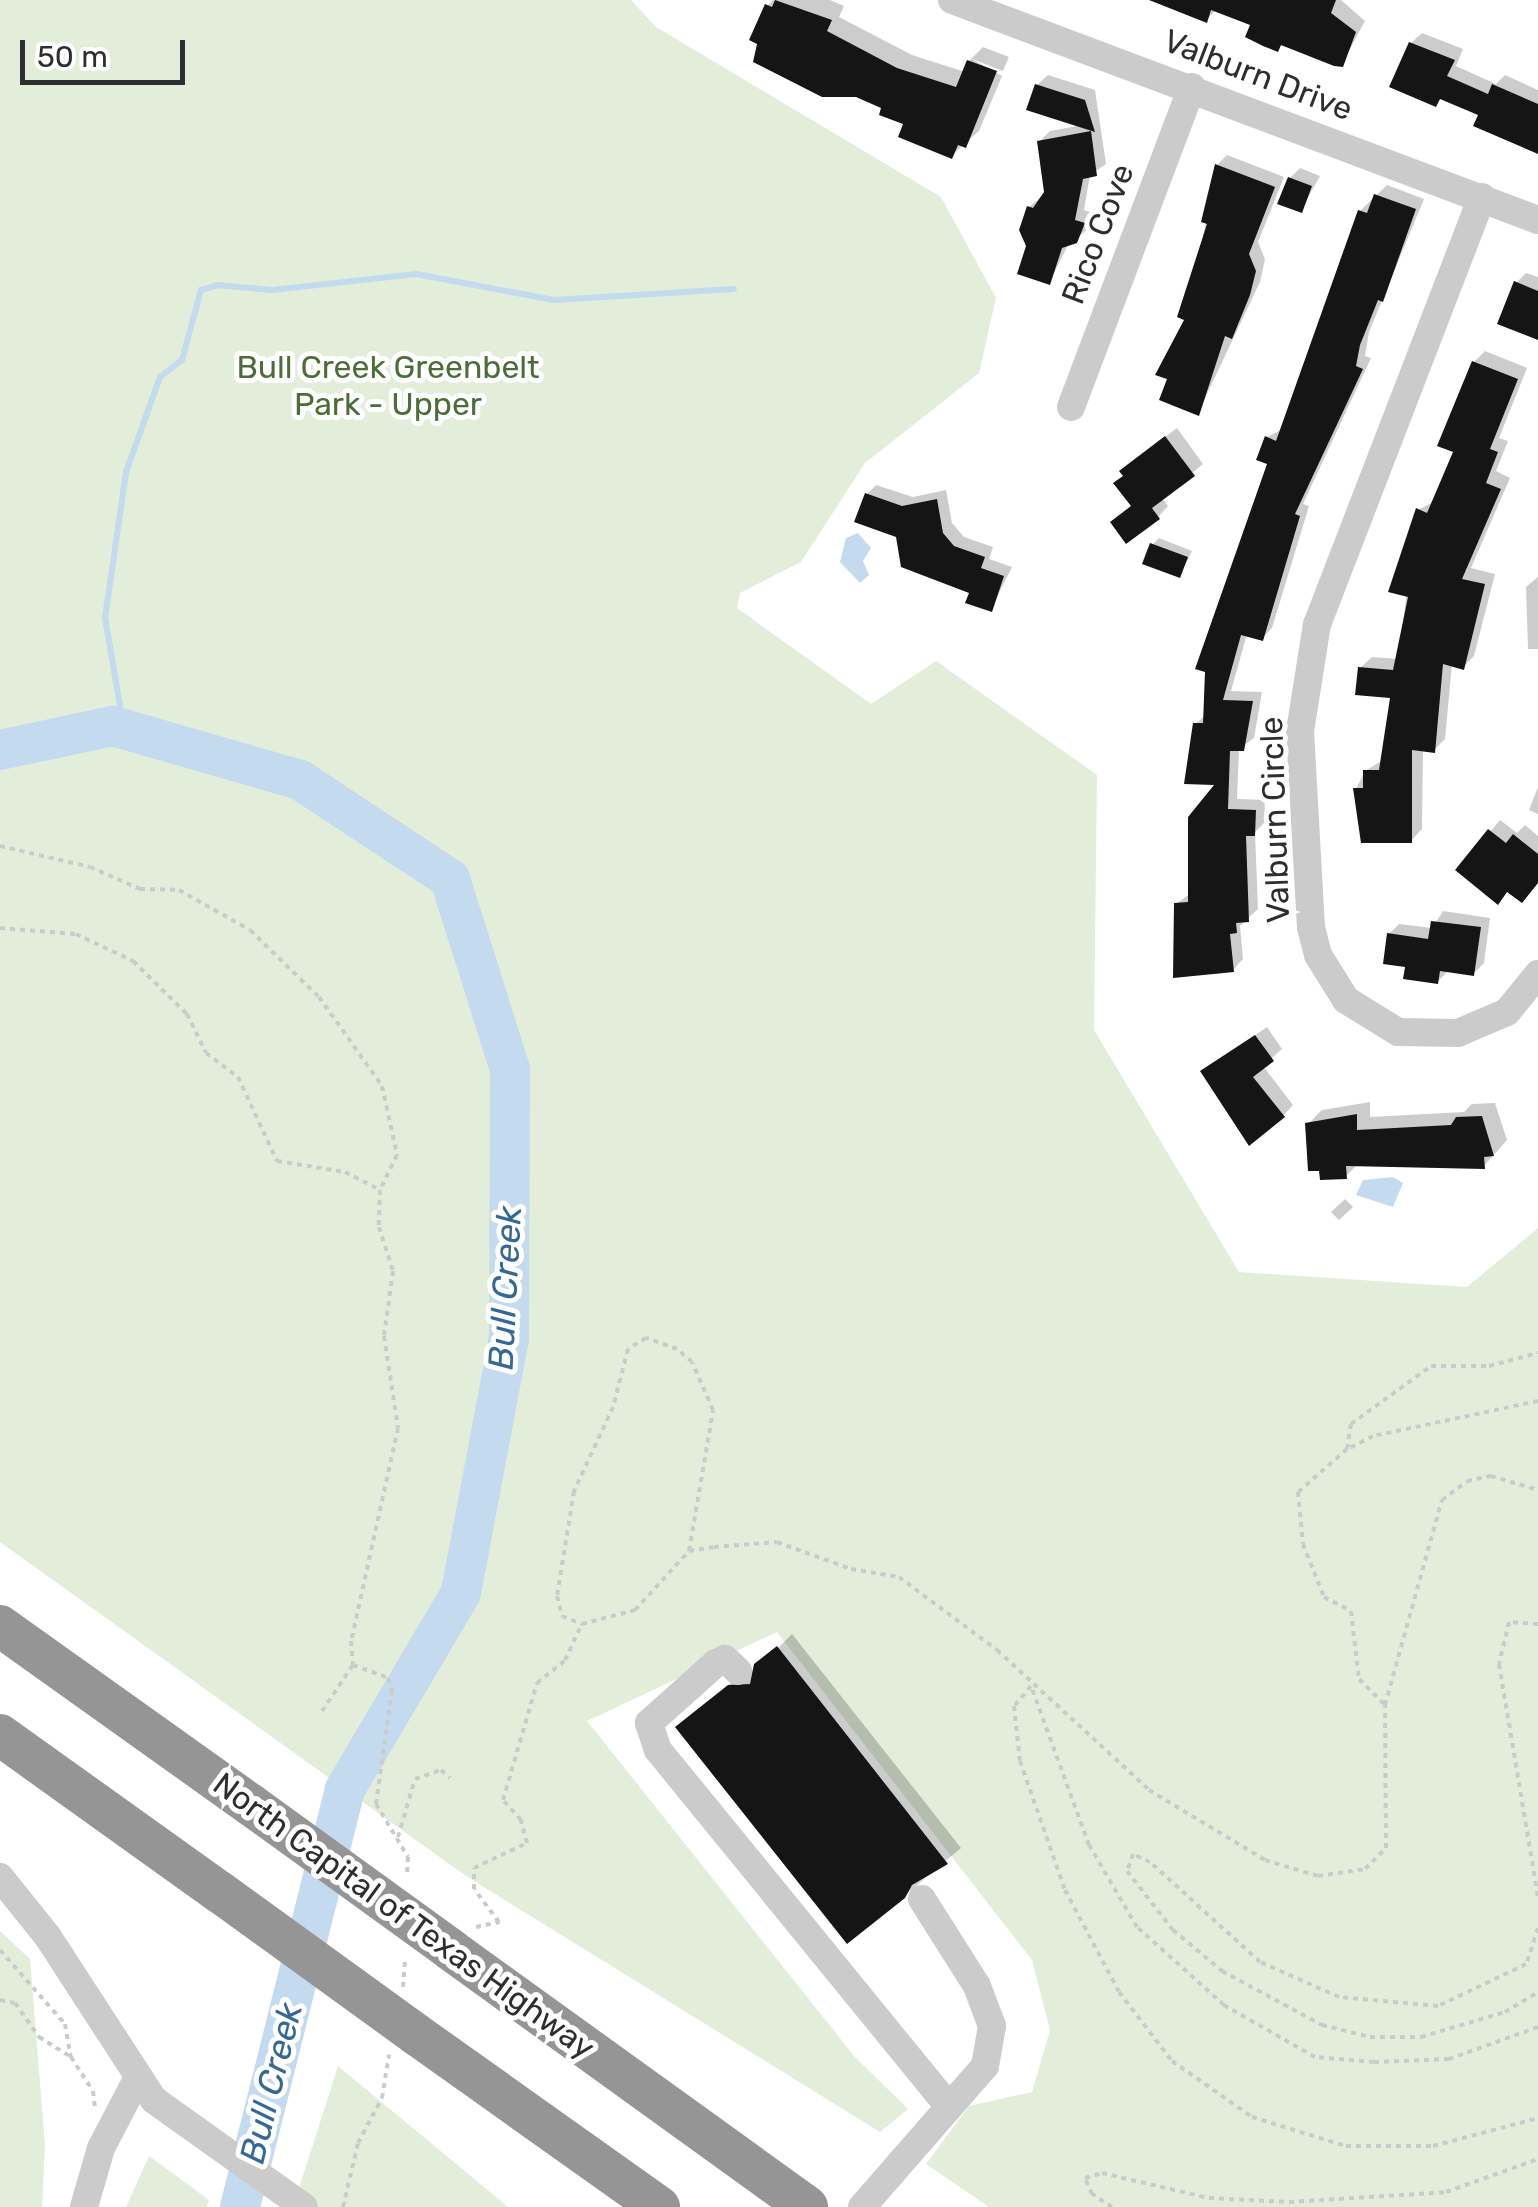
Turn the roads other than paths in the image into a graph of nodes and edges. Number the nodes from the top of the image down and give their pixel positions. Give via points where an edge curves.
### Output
1 (952, 0) edge
2 (1192, 87) junction
3 (1482, 197) junction
4 (1538, 220) edge
5 (1071, 407) dead end
6 (1538, 974) edge
7 (0, 1626) edge
8 (738, 1671) dead end
9 (0, 1735) edge
10 (0, 1877) edge
11 (922, 1899) dead end
12 (137, 2079) junction
13 (948, 2104) junction
14 (84, 2207) edge
15 (304, 2207) edge
16 (659, 2207) edge
17 (807, 2207) edge
18 (862, 2207) edge

1 - 2 street, Valburn Drive
2 - 3 street, Valburn Drive
2 - 5 street, Rico Cove
3 - 4 street, Valburn Drive
3 - 6 street, Valburn Circle via 1318,624 1300,731 1311,926 1318,956 1346,1000 1398,1032 1458,1033 1506,1012
7 - 17 highway, North Capital of Texas Highway, bridge via 251,1805 462,1938
8 - 13 street via 726,1660 716,1663 649,1723 658,1750
9 - 16 highway, bridge
10 - 12 street via 48,1936
11 - 13 street via 977,1986 992,2026 984,2066
12 - 14 street via 98,2157
12 - 15 street via 191,2130
13 - 18 street

